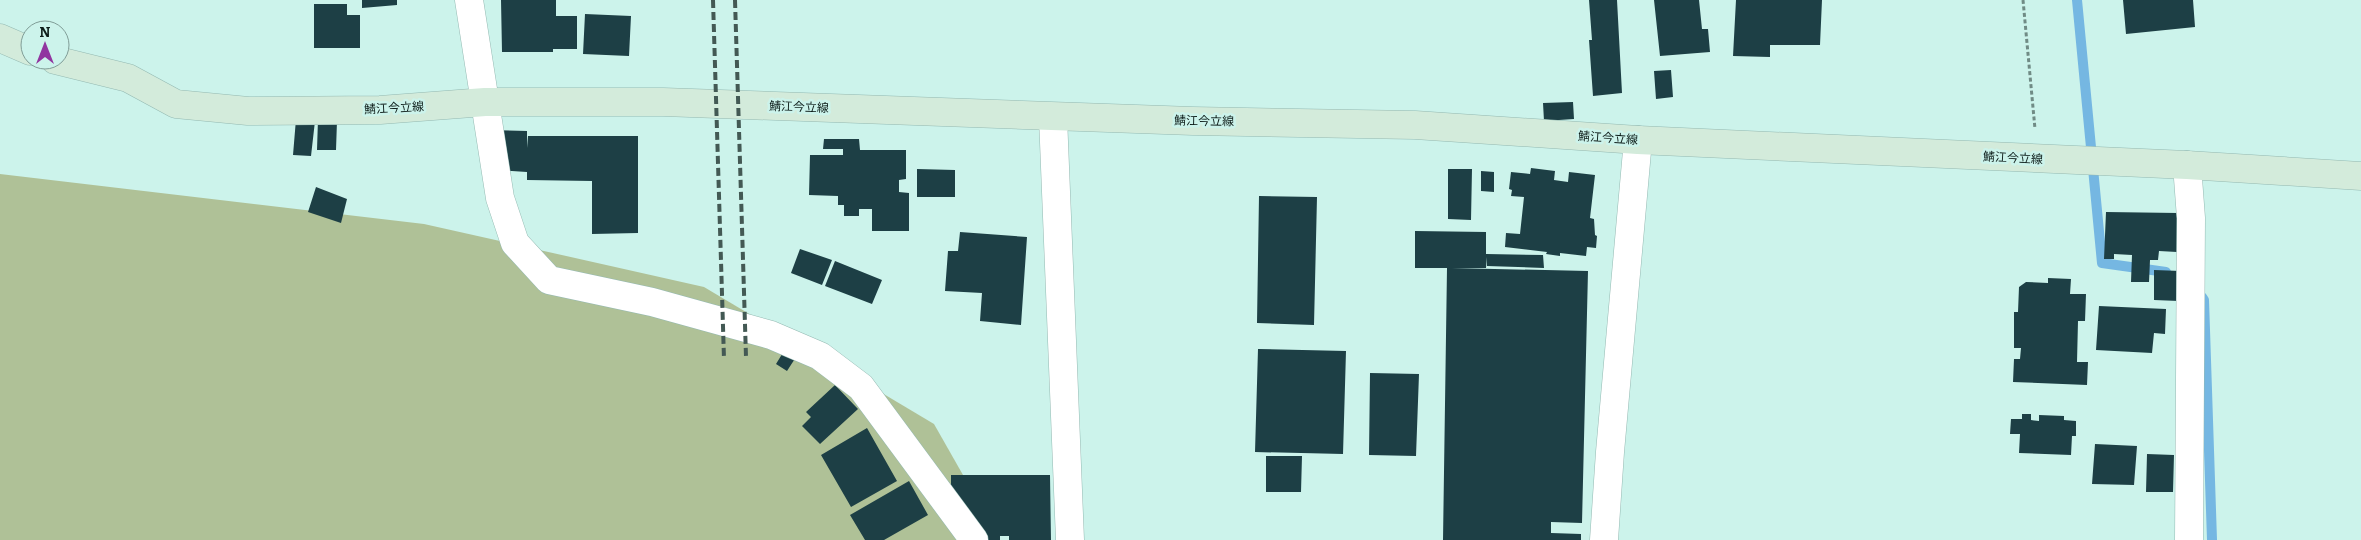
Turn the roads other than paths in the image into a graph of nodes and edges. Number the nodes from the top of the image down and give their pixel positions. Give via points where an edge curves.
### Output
1 (469, 0) edge
2 (0, 38) edge
3 (20, 47) edge
4 (70, 64) edge
5 (485, 102) junction
6 (1053, 117) junction
7 (1638, 140) junction
8 (2186, 166) junction
9 (2361, 176) edge
10 (974, 540) edge
11 (1070, 540) edge
12 (1604, 540) edge
13 (2189, 540) edge

1 - 5 street
2 - 3 main road
4 - 5 main road, 鯖江今立線 via 128,78 176,104 258,111 380,110
5 - 6 main road, 鯖江今立線 via 663,102
5 - 10 street via 500,198 515,243 549,280 689,312 771,335 820,356 861,387
6 - 7 main road, 鯖江今立線 via 1415,125
6 - 11 street
7 - 8 main road, 鯖江今立線
7 - 12 street
8 - 9 main road, 鯖江今立線
8 - 13 street via 2192,218

